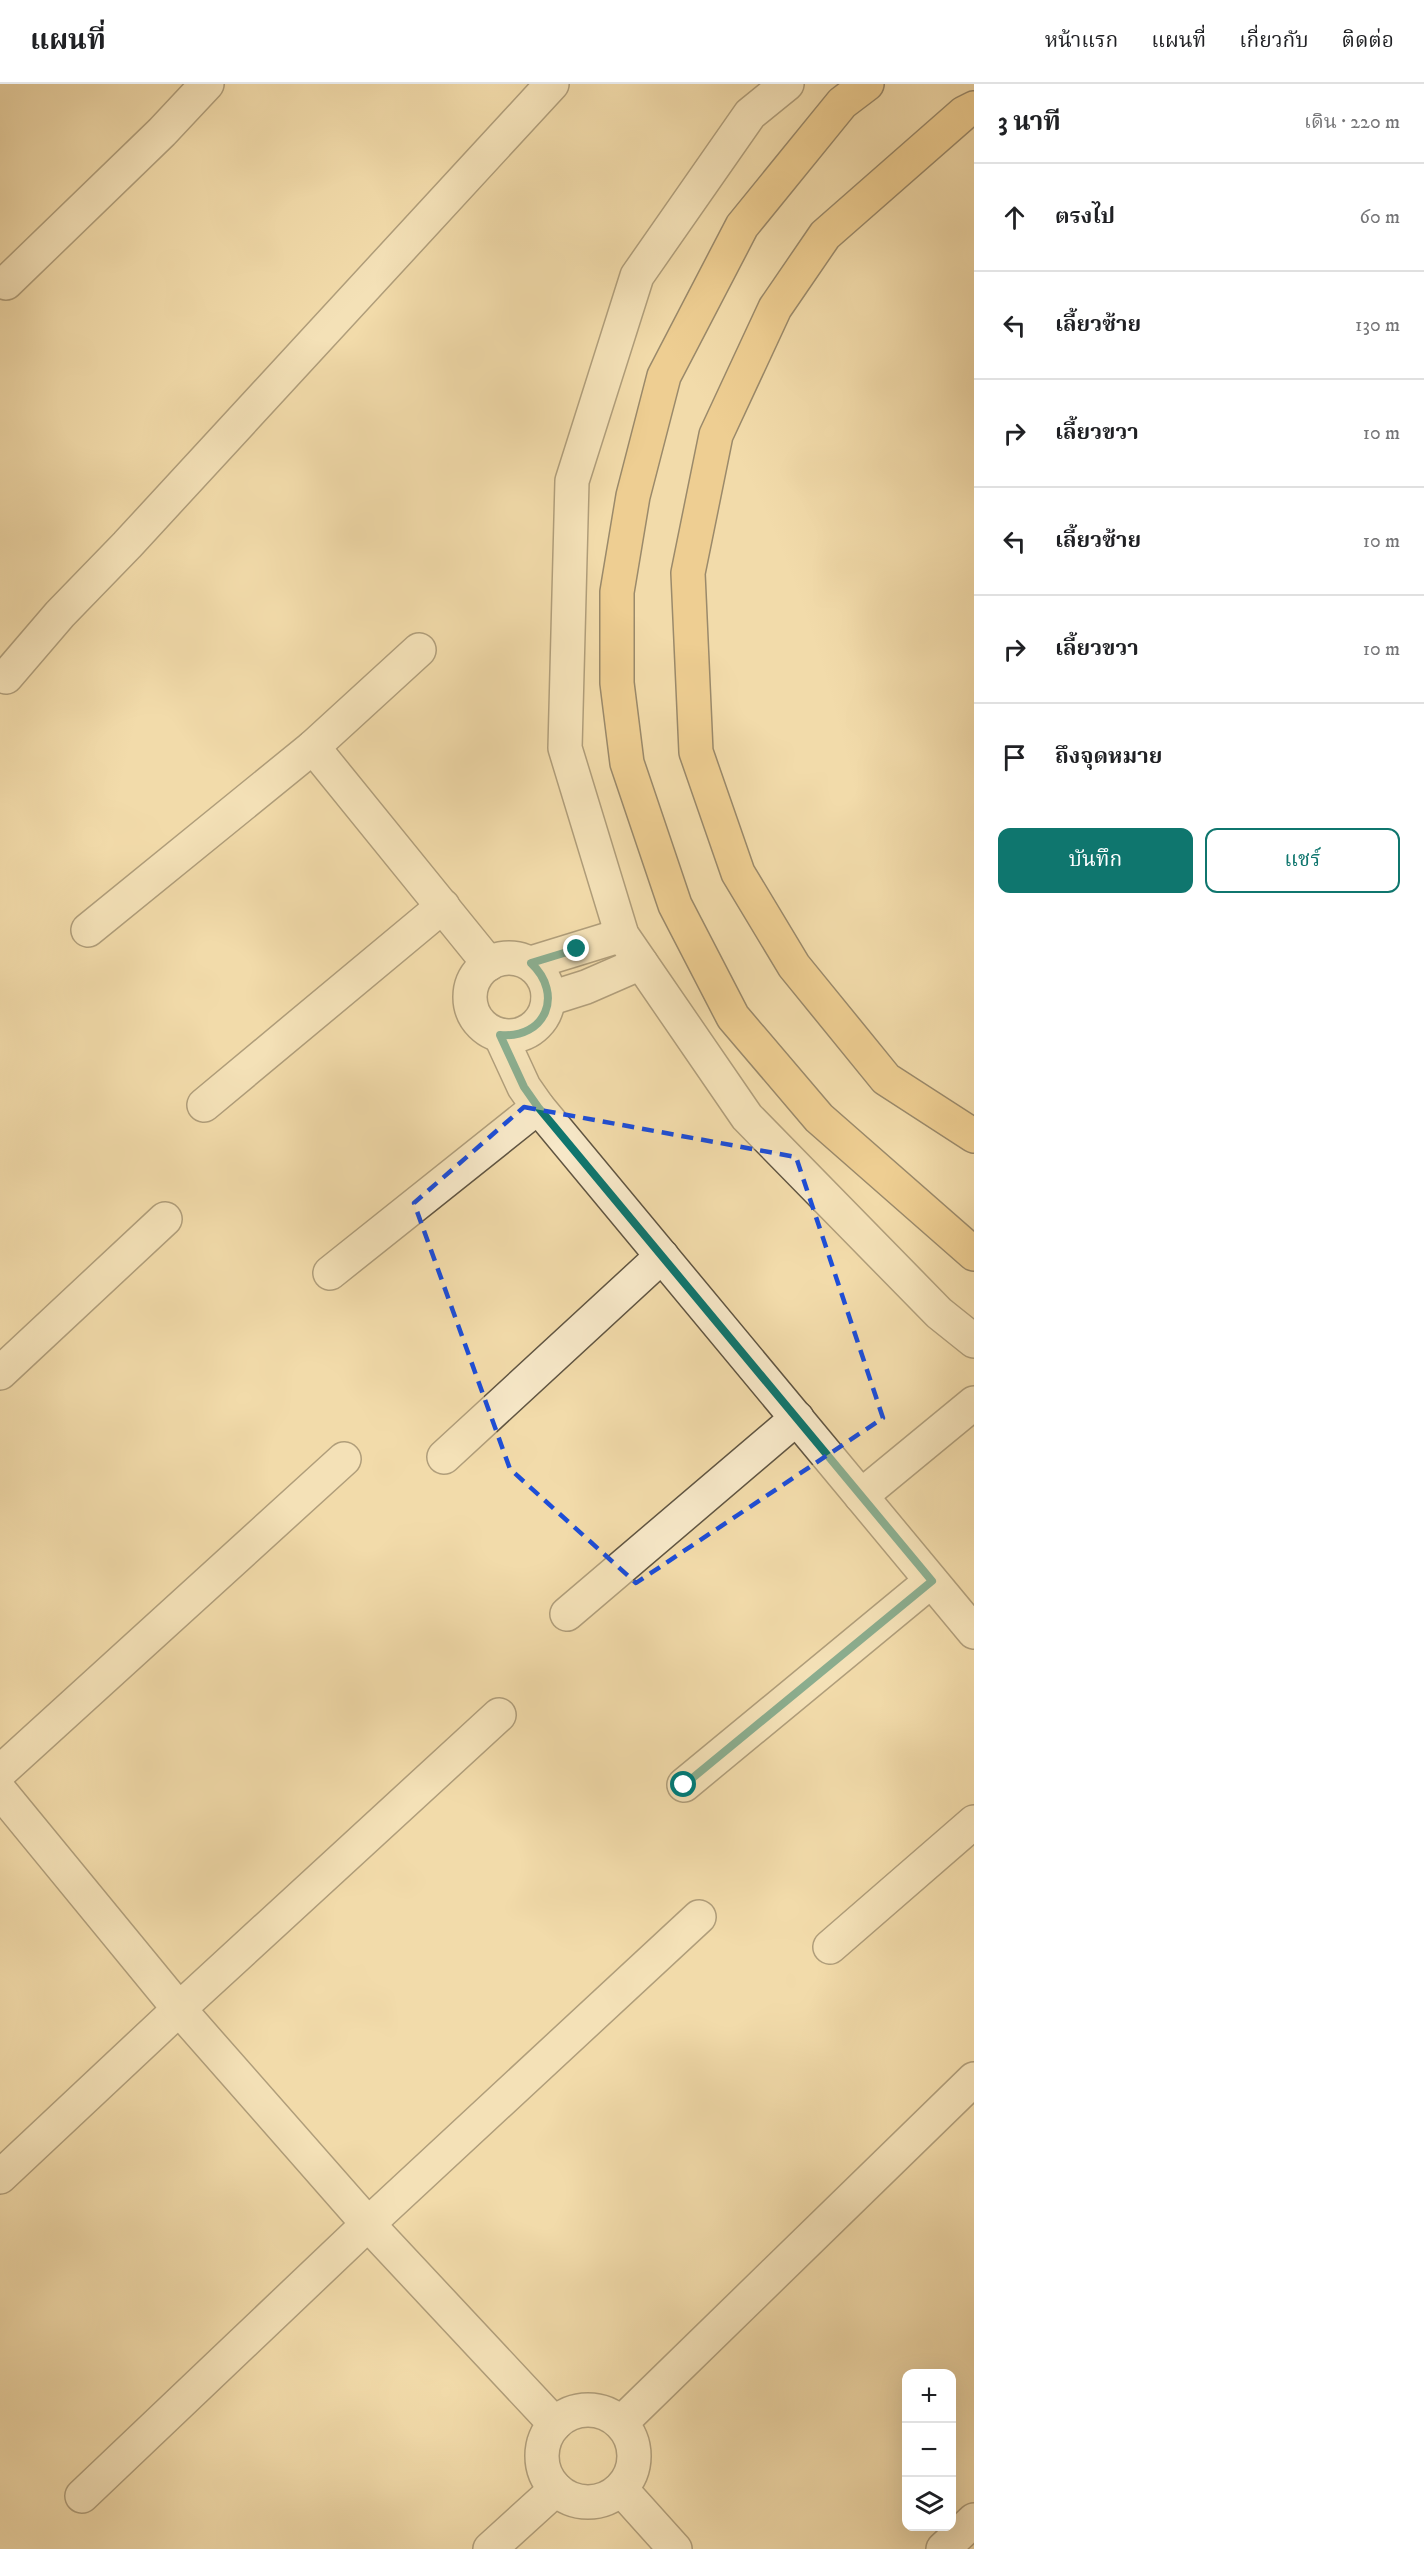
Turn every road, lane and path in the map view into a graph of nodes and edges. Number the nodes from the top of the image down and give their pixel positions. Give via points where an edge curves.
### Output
1 (207, 84) edge
2 (552, 84) edge
3 (787, 84) edge
4 (867, 84) edge
5 (974, 108) edge
6 (6, 283) dead end
7 (419, 650) dead end
8 (6, 677) dead end
9 (313, 747) junction
10 (442, 906) junction
11 (88, 930) dead end
12 (622, 935) junction
13 (531, 963) junction
14 (641, 963) junction
15 (489, 964) junction
16 (548, 999) junction
17 (500, 1035) junction
18 (204, 1105) dead end
19 (538, 1107) junction
20 (974, 1136) edge
21 (165, 1219) dead end
22 (974, 1254) edge
23 (662, 1256) junction
24 (330, 1273) dead end
25 (974, 1341) edge
26 (0, 1373) edge
27 (974, 1403) edge
28 (796, 1418) junction
29 (444, 1457) dead end
30 (344, 1459) dead end
31 (861, 1496) junction
32 (932, 1581) junction
33 (567, 1614) dead end
34 (974, 1632) edge
35 (499, 1715) dead end
36 (0, 1772) edge
37 (684, 1785) dead end
38 (0, 1791) edge
39 (974, 1822) edge
40 (699, 1917) dead end
41 (830, 1947) dead end
42 (179, 2009) junction
43 (974, 2079) edge
44 (0, 2177) edge
45 (368, 2224) junction
46 (621, 2423) junction
47 (555, 2424) junction
48 (556, 2489) junction
49 (621, 2489) junction
50 (82, 2496) dead end
51 (974, 2520) edge
52 (490, 2549) edge
53 (675, 2549) edge
54 (943, 2549) edge

1 - 6 street
2 - 8 street
3 - 12 street via 750,114 638,276 572,481 565,748
4 - 22 highway via 842,103 742,226 664,376 633,496 617,592 617,683 627,763 675,905 733,1017 819,1118
5 - 20 highway via 825,235 775,308 716,435 688,573 696,752 738,873 794,966 886,1079
7 - 9 street
9 - 10 street
9 - 11 street
10 - 15 street
10 - 18 street
12 - 13 street
12 - 14 street
13 - 15 street via 505,958
13 - 16 street via 547,985
14 - 16 street
14 - 25 street via 747,1117 939,1313
15 - 17 street via 473,981 471,1008 477,1021
16 - 17 street via 538,1024 514,1036
17 - 19 street via 524,1087
19 - 23 street
19 - 24 street
21 - 26 street
23 - 28 street
23 - 29 street
27 - 31 street
28 - 31 street
28 - 33 street
30 - 36 street
31 - 32 street
32 - 34 street
32 - 37 street
35 - 42 street
38 - 42 street
39 - 41 street
40 - 45 street
42 - 44 street
42 - 45 street
43 - 46 street
45 - 47 street
45 - 50 street
46 - 47 street via 588,2410 570,2414
46 - 49 street via 631,2438 635,2456
47 - 48 street via 542,2457 546,2475
48 - 49 street via 571,2500 589,2502 606,2499
48 - 52 street
49 - 53 street
51 - 54 street

